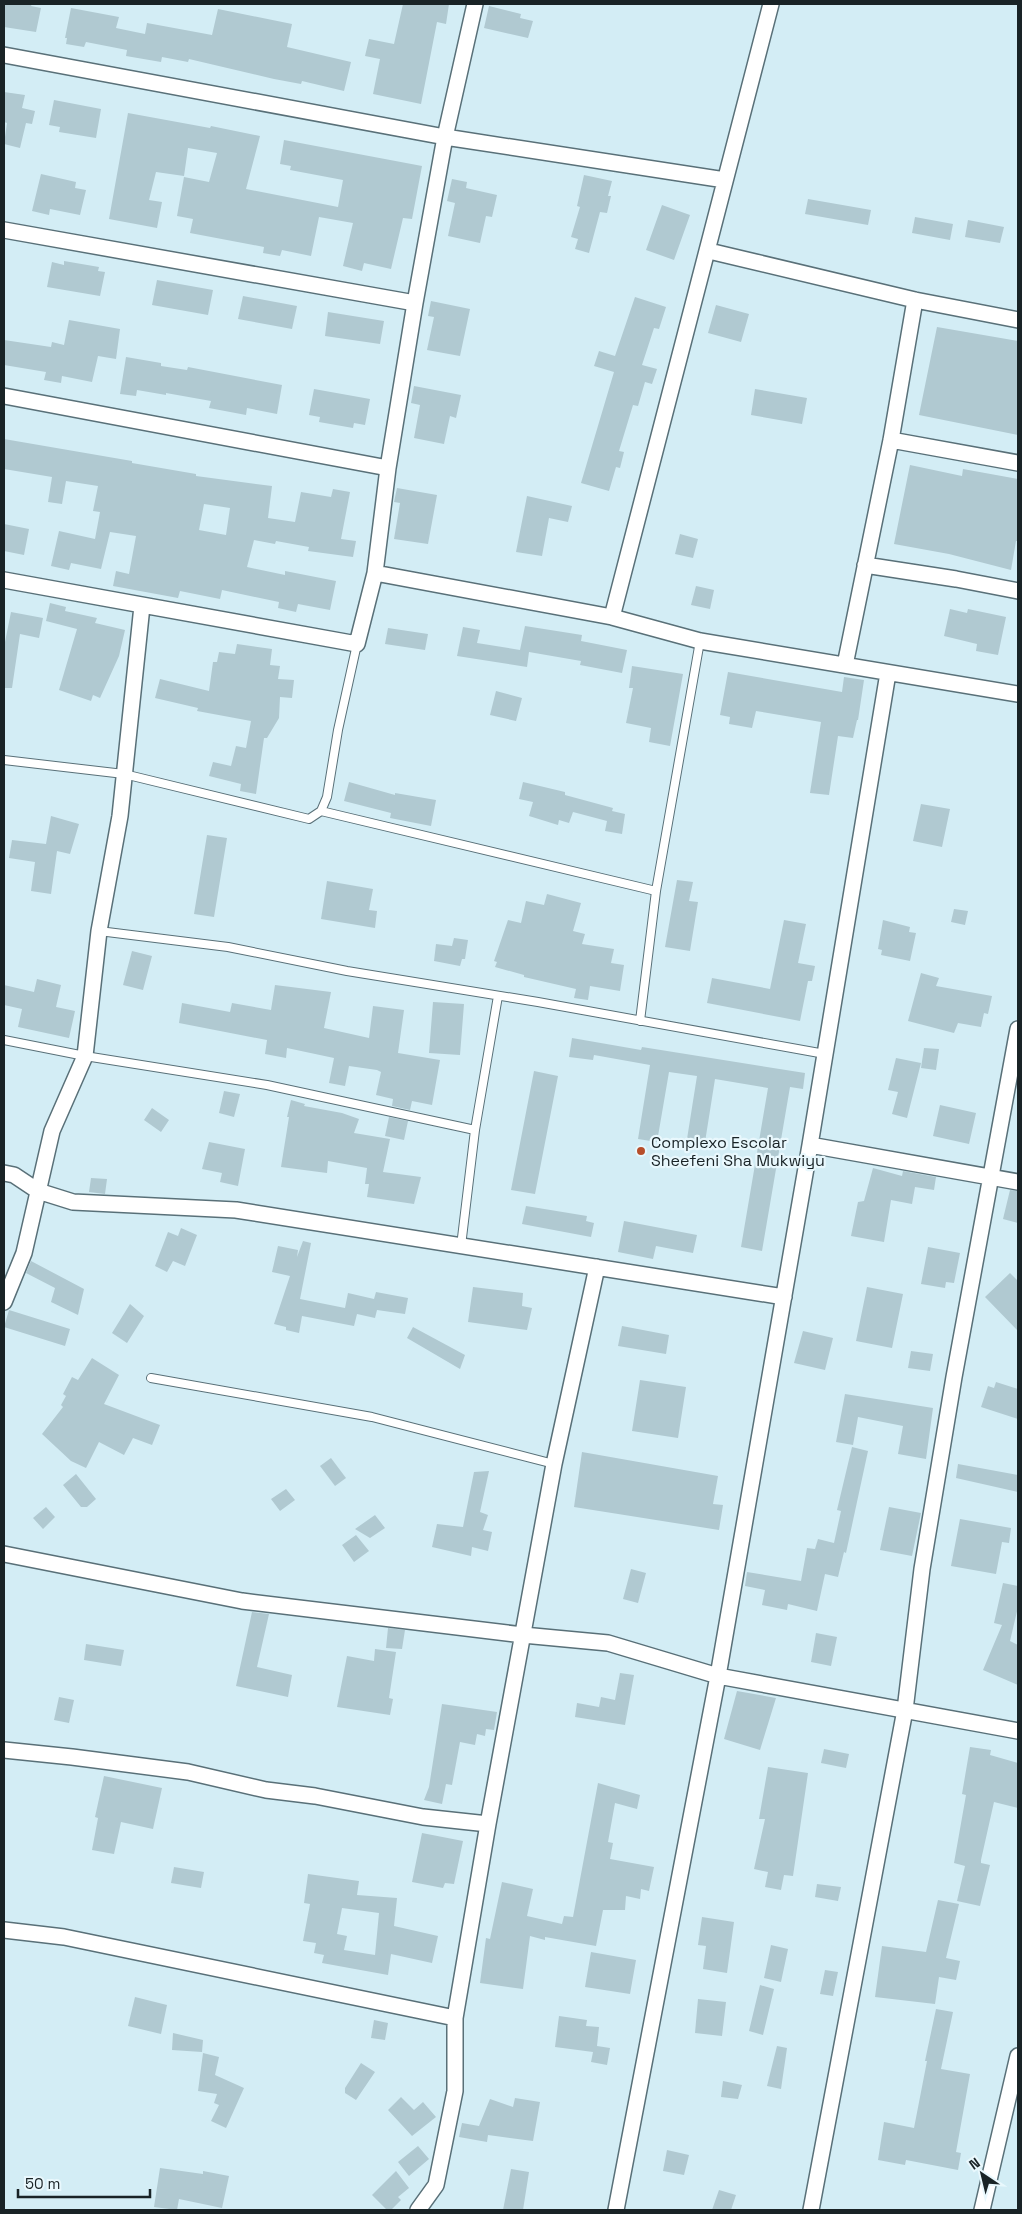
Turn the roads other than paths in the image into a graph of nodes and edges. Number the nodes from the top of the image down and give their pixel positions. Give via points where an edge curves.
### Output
1 (475, 4) edge
2 (772, 4) edge
3 (4, 55) edge
4 (445, 137) junction
5 (725, 180) junction
6 (4, 230) edge
7 (709, 251) junction
8 (915, 300) junction
9 (415, 304) junction
10 (1018, 320) edge
11 (4, 396) edge
12 (891, 440) junction
13 (1018, 463) edge
14 (388, 468) junction
15 (865, 565) junction
16 (375, 573) junction
17 (4, 580) edge
18 (1018, 591) edge
19 (142, 606) junction
20 (612, 617) junction
21 (700, 641) junction
22 (357, 644) junction
23 (845, 665) junction
24 (888, 673) junction
25 (1018, 694) edge
26 (4, 760) edge
27 (124, 774) junction
28 (322, 811) junction
29 (656, 891) junction
30 (99, 931) junction
31 (498, 996) junction
32 (640, 1021) junction
33 (1018, 1029) edge
34 (4, 1040) edge
35 (825, 1054) junction
36 (85, 1056) junction
37 (475, 1130) junction
38 (810, 1145) junction
39 (4, 1173) edge
40 (990, 1178) junction
41 (1018, 1182) edge
42 (38, 1191) junction
43 (461, 1246) junction
44 (597, 1267) junction
45 (784, 1297) junction
46 (4, 1302) edge
47 (151, 1378) dead end
48 (554, 1464) junction
49 (4, 1554) edge
50 (524, 1635) junction
51 (718, 1676) junction
52 (905, 1710) junction
53 (1018, 1731) edge
54 (4, 1750) edge
55 (488, 1824) junction
56 (4, 1930) edge
57 (455, 2018) junction
58 (1018, 2056) edge
59 (418, 2210) edge
60 (616, 2210) edge
61 (811, 2210) edge
62 (982, 2210) edge

1 - 4 street
2 - 5 street
3 - 4 street
4 - 5 street
4 - 9 street
5 - 7 street
6 - 9 street
7 - 8 street
7 - 20 street
8 - 10 street
8 - 12 street
9 - 14 street
11 - 14 street
12 - 13 street
12 - 15 street
14 - 16 street
15 - 18 street
15 - 23 street
16 - 20 street
16 - 22 street
17 - 19 street
19 - 22 street
19 - 27 street
20 - 21 street
21 - 23 street
21 - 29 lane
22 - 28 lane
23 - 24 street
24 - 25 street
24 - 35 street
26 - 27 lane
27 - 28 lane via 310,820
27 - 30 street via 120,816
28 - 29 lane
29 - 32 lane
30 - 31 lane via 228,947
30 - 36 street
31 - 32 lane
31 - 37 lane
32 - 35 lane
33 - 40 street
34 - 36 lane
35 - 38 street
36 - 37 lane via 267,1084
36 - 42 street via 52,1131
37 - 43 lane
38 - 40 street
38 - 45 street
39 - 42 street via 14,1175
40 - 41 street
40 - 52 street via 924,1560
42 - 43 street via 73,1202 236,1210
42 - 46 street via 24,1253
43 - 44 street
44 - 45 street
44 - 48 street
45 - 51 street
47 - 48 lane via 372,1417
48 - 50 street
49 - 50 street via 242,1601
50 - 51 street via 608,1644
50 - 55 street
51 - 52 street
51 - 60 street
52 - 53 street
52 - 61 street
54 - 55 street via 188,1772 266,1790
55 - 57 street
56 - 57 street via 64,1937
57 - 59 street via 455,2091 436,2185
58 - 62 street

